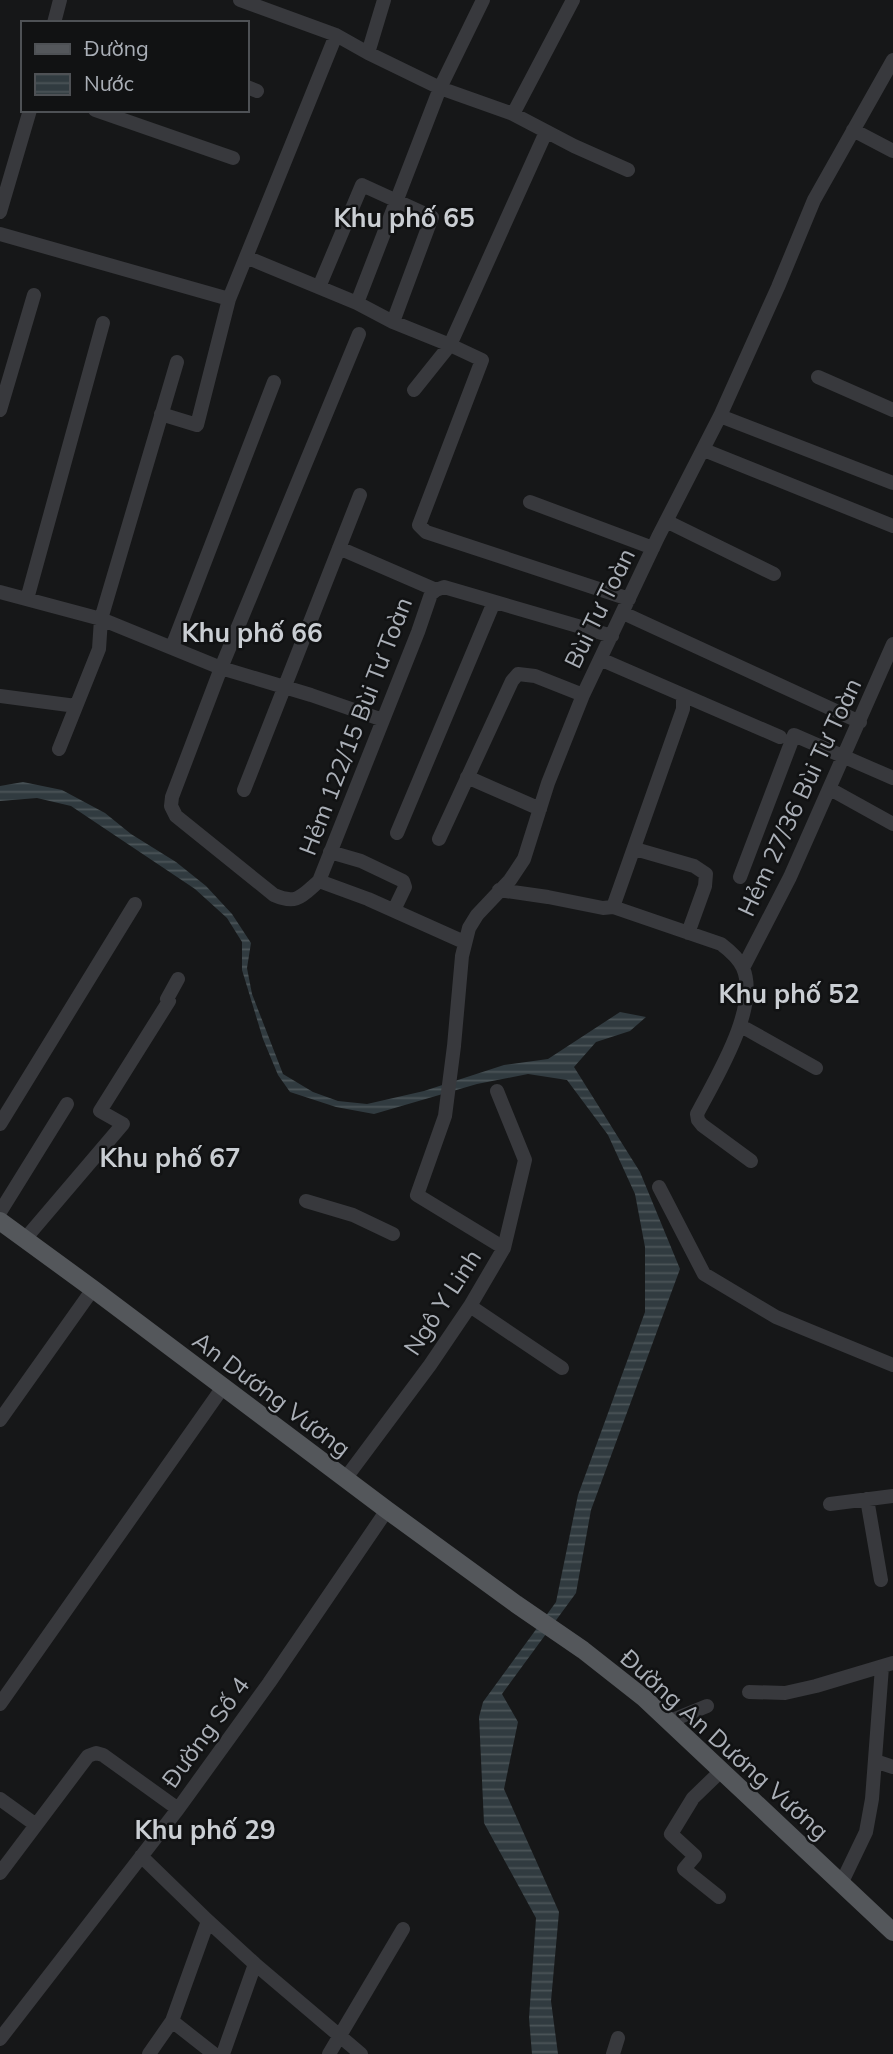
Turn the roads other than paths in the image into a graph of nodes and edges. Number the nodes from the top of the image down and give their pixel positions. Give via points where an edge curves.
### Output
1 (60, 0) edge
2 (240, 0) edge
3 (384, 0) edge
4 (483, 0) edge
5 (573, 0) edge
6 (59, 21) edge
7 (336, 34) junction
8 (368, 53) junction
9 (893, 60) edge
10 (440, 88) junction
11 (29, 112) edge
12 (101, 112) edge
13 (513, 114) junction
14 (853, 130) junction
15 (546, 132) junction
16 (893, 151) edge
17 (233, 158) dead end
18 (628, 170) dead end
19 (397, 201) junction
20 (0, 212) edge
21 (0, 234) edge
22 (246, 257) junction
23 (318, 287) junction
24 (34, 295) dead end
25 (229, 299) junction
26 (357, 303) junction
27 (393, 322) junction
28 (103, 323) dead end
29 (359, 334) dead end
30 (450, 345) junction
31 (177, 362) dead end
32 (818, 377) dead end
33 (274, 382) dead end
34 (414, 390) dead end
35 (0, 410) edge
36 (893, 410) edge
37 (161, 414) junction
38 (720, 416) junction
39 (704, 450) junction
40 (893, 483) edge
41 (360, 495) dead end
42 (530, 502) dead end
43 (666, 522) junction
44 (893, 526) edge
45 (339, 548) junction
46 (653, 548) junction
47 (774, 573) dead end
48 (436, 590) junction
49 (0, 592) edge
50 (27, 599) junction
51 (495, 602) junction
52 (626, 606) junction
53 (101, 619) junction
54 (612, 636) junction
55 (893, 644) edge
56 (172, 647) junction
57 (600, 659) junction
58 (221, 668) junction
59 (284, 687) junction
60 (583, 695) junction
61 (683, 695) junction
62 (0, 696) edge
63 (76, 706) junction
64 (383, 720) junction
65 (860, 722) junction
66 (780, 737) dead end
67 (59, 749) dead end
68 (844, 757) junction
69 (467, 777) junction
70 (893, 778) edge
71 (830, 789) junction
72 (244, 790) dead end
73 (540, 809) junction
74 (893, 824) edge
75 (397, 833) dead end
76 (439, 839) dead end
77 (635, 849) junction
78 (330, 852) junction
79 (740, 877) dead end
80 (319, 881) junction
81 (499, 890) junction
82 (135, 904) dead end
83 (613, 907) junction
84 (394, 911) junction
85 (688, 933) junction
86 (464, 942) junction
87 (743, 968) junction
88 (178, 979) dead end
89 (741, 1026) junction
90 (816, 1068) dead end
91 (497, 1091) dead end
92 (67, 1104) dead end
93 (0, 1124) edge
94 (751, 1161) dead end
95 (659, 1187) dead end
96 (306, 1201) dead end
97 (0, 1212) edge
98 (0, 1221) edge
99 (393, 1234) dead end
100 (25, 1239) junction
101 (504, 1248) junction
102 (93, 1289) junction
103 (470, 1306) junction
104 (893, 1365) edge
105 (562, 1368) dead end
106 (223, 1387) junction
107 (0, 1420) edge
108 (345, 1479) junction
109 (893, 1496) edge
110 (867, 1499) junction
111 (830, 1504) dead end
112 (387, 1510) junction
113 (881, 1580) dead end
114 (516, 1604) joint
115 (887, 1665) edge
116 (749, 1692) dead end
117 (0, 1704) edge
118 (707, 1706) dead end
119 (670, 1721) junction
120 (875, 1761) junction
121 (893, 1767) edge
122 (722, 1770) junction
123 (0, 1799) edge
124 (178, 1808) junction
125 (36, 1825) junction
126 (141, 1856) junction
127 (0, 1873) edge
128 (841, 1884) junction
129 (719, 1897) dead end
130 (208, 1921) junction
131 (403, 1929) dead end
132 (893, 1932) edge
133 (255, 1964) junction
134 (172, 2021) junction
135 (338, 2036) junction
136 (618, 2038) dead end
137 (0, 2039) edge
138 (149, 2054) edge
139 (214, 2054) edge
140 (223, 2054) edge
141 (329, 2054) edge
142 (361, 2054) edge
143 (613, 2054) edge

1 - 6 street
2 - 7 street
3 - 8 street
4 - 10 street
5 - 13 street
7 - 8 street
7 - 22 street
8 - 10 street
9 - 14 street, Bùi Tư Toàn
10 - 13 street
10 - 19 street
11 - 20 street
12 - 17 street
13 - 15 street
14 - 16 street
14 - 38 street, Bùi Tư Toàn via 814,200
15 - 18 street
15 - 30 street
19 - 23 street via 362,185
19 - 26 street
19 - 27 street via 432,217
21 - 25 street
22 - 23 street
22 - 25 street
23 - 26 street
24 - 35 street
25 - 37 street via 197,425
26 - 27 street
27 - 30 street
28 - 50 street
29 - 58 street
30 - 34 street
30 - 52 street via 482,360 419,524 426,532
31 - 37 street
32 - 36 street
33 - 56 street
37 - 53 street
38 - 39 street, Bùi Tư Toàn
38 - 40 street
39 - 43 street, Bùi Tư Toàn
39 - 44 street
41 - 45 street
42 - 46 street
43 - 46 street, Bùi Tư Toàn
43 - 47 street
45 - 48 street
45 - 59 street
46 - 52 street, Bùi Tư Toàn
48 - 51 street via 443,587
48 - 64 street, Hẻm 122/15 Bùi Tư Toàn
49 - 50 street
50 - 53 street
51 - 54 street
51 - 75 street
52 - 54 street, Bùi Tư Toàn
52 - 65 street
53 - 56 street
53 - 63 street via 99,649
54 - 57 street, Bùi Tư Toàn
55 - 65 street, Hẻm 27/36 Bùi Tư Toàn
56 - 58 street
57 - 60 street, Bùi Tư Toàn
57 - 61 street
58 - 59 street
58 - 80 street via 172,797 176,816 274,895 297,899
59 - 64 street
59 - 72 street
60 - 69 street via 518,674
60 - 73 street, Bùi Tư Toàn
61 - 66 street
61 - 77 street via 683,709
62 - 63 street
63 - 67 street
64 - 78 street, Hẻm 122/15 Bùi Tư Toàn
65 - 68 street, Hẻm 27/36 Bùi Tư Toàn
68 - 70 street
68 - 71 street, Hẻm 27/36 Bùi Tư Toàn
68 - 79 street via 794,735
69 - 73 street
69 - 76 street
71 - 74 street
71 - 87 street, Hẻm 27/36 Bùi Tư Toàn
73 - 81 street, Bùi Tư Toàn via 524,859
77 - 83 street
77 - 85 street via 694,866 706,874
78 - 80 street, Hẻm 122/15 Bùi Tư Toàn
78 - 84 street via 361,860 403,881 405,887
80 - 84 street
81 - 83 street
81 - 86 street, Bùi Tư Toàn via 477,915
82 - 93 street
83 - 85 street
84 - 86 street
85 - 87 street via 721,944
86 - 101 street, Bùi Tư Toàn via 448,1100 416,1195
87 - 89 street via 746,997
88 - 100 street via 100,1111 123,1124
89 - 90 street
89 - 94 street via 697,1114 698,1120
91 - 101 street, Ngô Y Linh via 524,1160
92 - 97 street
95 - 104 street via 704,1275 776,1317
96 - 99 street via 354,1215
98 - 100 main road, An Dương Vương
100 - 102 main road, An Dương Vương
101 - 103 street, Ngô Y Linh
102 - 106 main road, An Dương Vương
102 - 107 street
103 - 105 street
103 - 108 street, Ngô Y Linh
106 - 108 main road, An Dương Vương
106 - 117 street
108 - 112 main road, An Dương Vương
109 - 110 street
110 - 111 street
110 - 113 street
112 - 114 main road, An Dương Vương
112 - 124 street, Đường Số 4
114 - 119 main road, Đường An Dương Vương via 583,1650
115 - 116 street via 785,1693
115 - 120 street
118 - 119 street
119 - 122 main road, Đường An Dương Vương
120 - 121 street
120 - 128 street via 866,1832
122 - 128 main road, Đường An Dương Vương
122 - 129 street via 692,1798 671,1834 695,1856 684,1869
123 - 125 street
124 - 125 street via 96,1753 88,1756
124 - 126 street, Đường Số 4
125 - 127 street
126 - 130 street
126 - 137 street, Đường Số 4
128 - 132 main road, Đường An Dương Vương
130 - 133 street
130 - 134 street
131 - 135 street
133 - 135 street
133 - 140 street
134 - 138 street
134 - 139 street
135 - 141 street
135 - 142 street
136 - 143 street

